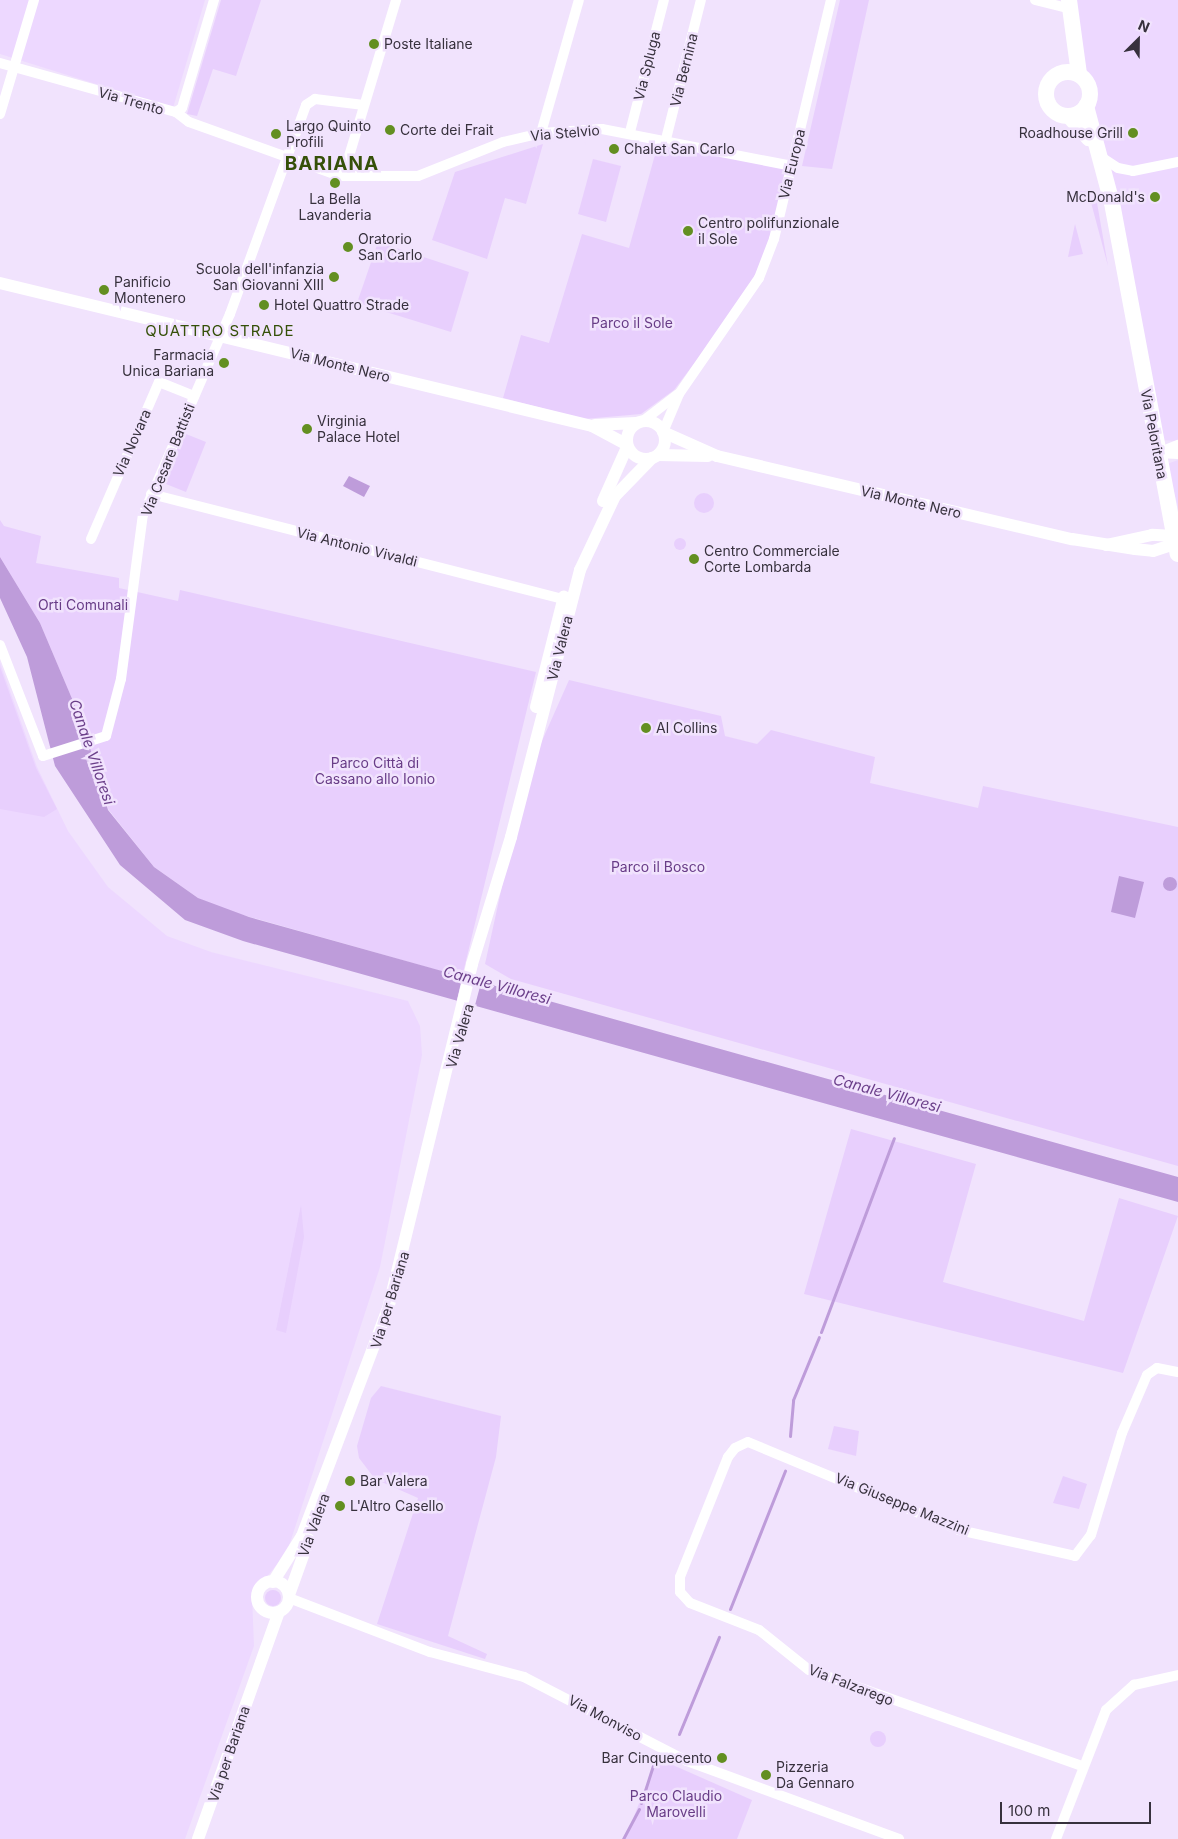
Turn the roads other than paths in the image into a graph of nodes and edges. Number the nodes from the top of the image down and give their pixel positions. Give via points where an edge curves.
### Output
1 (34, 0) edge
2 (214, 0) edge
3 (396, 0) edge
4 (579, 0) edge
5 (664, 0) edge
6 (701, 0) edge
7 (831, 0) edge
8 (1035, 0) edge
9 (1064, 2) edge
10 (0, 62) edge
11 (15, 67) junction
12 (1060, 73) junction
13 (1079, 74) junction
14 (364, 105) junction
15 (1086, 106) junction
16 (176, 112) junction
17 (0, 114) edge
18 (1069, 116) junction
19 (630, 132) junction
20 (541, 133) junction
21 (666, 139) junction
22 (1101, 157) junction
23 (287, 158) junction
24 (1178, 162) edge
25 (792, 166) junction
26 (343, 176) junction
27 (0, 283) edge
28 (1131, 314) junction
29 (221, 334) junction
30 (679, 394) junction
31 (194, 396) junction
32 (639, 422) junction
33 (592, 426) junction
34 (664, 432) junction
35 (627, 445) junction
36 (1178, 445) edge
37 (1158, 453) junction
38 (1178, 454) edge
39 (717, 456) junction
40 (655, 457) junction
41 (150, 494) junction
42 (1174, 536) junction
43 (91, 539) dead end
44 (1178, 554) edge
45 (563, 599) junction
46 (0, 645) edge
47 (503, 855) junction
48 (431, 1146) joint
49 (1178, 1372) edge
50 (743, 1443) joint
51 (338, 1452) junction
52 (332, 1472) joint
53 (295, 1578) joint
54 (273, 1582) junction
55 (286, 1603) junction
56 (261, 1607) junction
57 (259, 1668) junction
58 (1178, 1675) edge
59 (1082, 1766) junction
60 (198, 1839) edge
61 (899, 1839) edge
62 (1056, 1839) edge

1 - 11 street
2 - 16 street via 182,108
3 - 14 street
4 - 20 street
5 - 19 street, Via Spluga
6 - 21 street, Via Bernina
7 - 25 street, Via Europa
8 - 9 street
9 - 12 main road via 1068,46
9 - 13 main road
10 - 11 street, Via Trento
11 - 16 street, Via Trento
11 - 17 street
12 - 13 main road
12 - 18 main road via 1047,87 1047,101 1056,112
13 - 15 main road via 1089,87
14 - 23 street, Via Cesare Battisti via 310,101
14 - 26 street
15 - 18 main road
15 - 22 main road, Via Peloritana
16 - 23 street, Via Trento via 189,122
18 - 28 main road, Via Peloritana via 1085,130 1092,150 1115,266
19 - 20 street, Via Stelvio
19 - 21 street, Via Stelvio
20 - 26 street, Via Stelvio via 467,154 418,176
21 - 25 street, Via Stelvio
22 - 24 street via 1118,168 1142,171
22 - 28 main road, Via Peloritana
23 - 26 street, Via Trento
23 - 29 street, Via Cesare Battisti
25 - 30 street, Via Europa via 759,278
27 - 29 street, Via Monte Nero
28 - 37 main road, Via Peloritana
29 - 31 street, Via Cesare Battisti
29 - 33 street, Via Monte Nero
30 - 32 street, Via Europa
30 - 34 street, Via Europa
31 - 41 street, Via Cesare Battisti
31 - 43 street, Via Novara via 159,382
32 - 33 street, Via Monte Nero
32 - 34 street via 656,423
32 - 35 street
33 - 35 street, Via Monte Nero
34 - 39 street, Via Monte Nero
34 - 40 street via 665,444
35 - 40 street via 636,457
35 - 45 street, Via Valera via 618,476 586,535
36 - 37 street
37 - 38 street
37 - 42 main road, Via Peloritana
39 - 40 street, Via Monte Nero
39 - 42 street, Via Monte Nero via 1106,545 1153,551 1168,546
40 - 47 street, Via Valera via 614,496 580,570
41 - 45 street, Via Antonio Vivaldi
41 - 46 street, Via Cesare Battisti via 140,535 115,714 109,732 99,740 50,758 40,753
42 - 44 main road, Via Peloritana
45 - 47 street, Via Valera
47 - 48 street, Via Valera
48 - 51 street, Via per Bariana via 388,1309
49 - 50 street, Via Giuseppe Mazzini via 1157,1368 1147,1375 1122,1432 1091,1534 1084,1549 1070,1557 966,1532 758,1445
50 - 59 street, Via Falzarego via 728,1457 681,1574 683,1598 759,1630 809,1670
51 - 52 street, Via per Bariana
51 - 54 street, Via per Bariana via 292,1558
52 - 53 street, Via Valera
53 - 55 street, Via per Bariana
54 - 55 street via 285,1586
54 - 56 street, Via per Bariana via 260,1588
55 - 56 street
55 - 57 street, Via per Bariana
55 - 61 street, Via Monviso via 430,1652 514,1673 687,1760
56 - 57 street, Via per Bariana via 264,1635
57 - 60 street, Via per Bariana
58 - 59 street via 1147,1680 1118,1696 1099,1721
59 - 62 street

